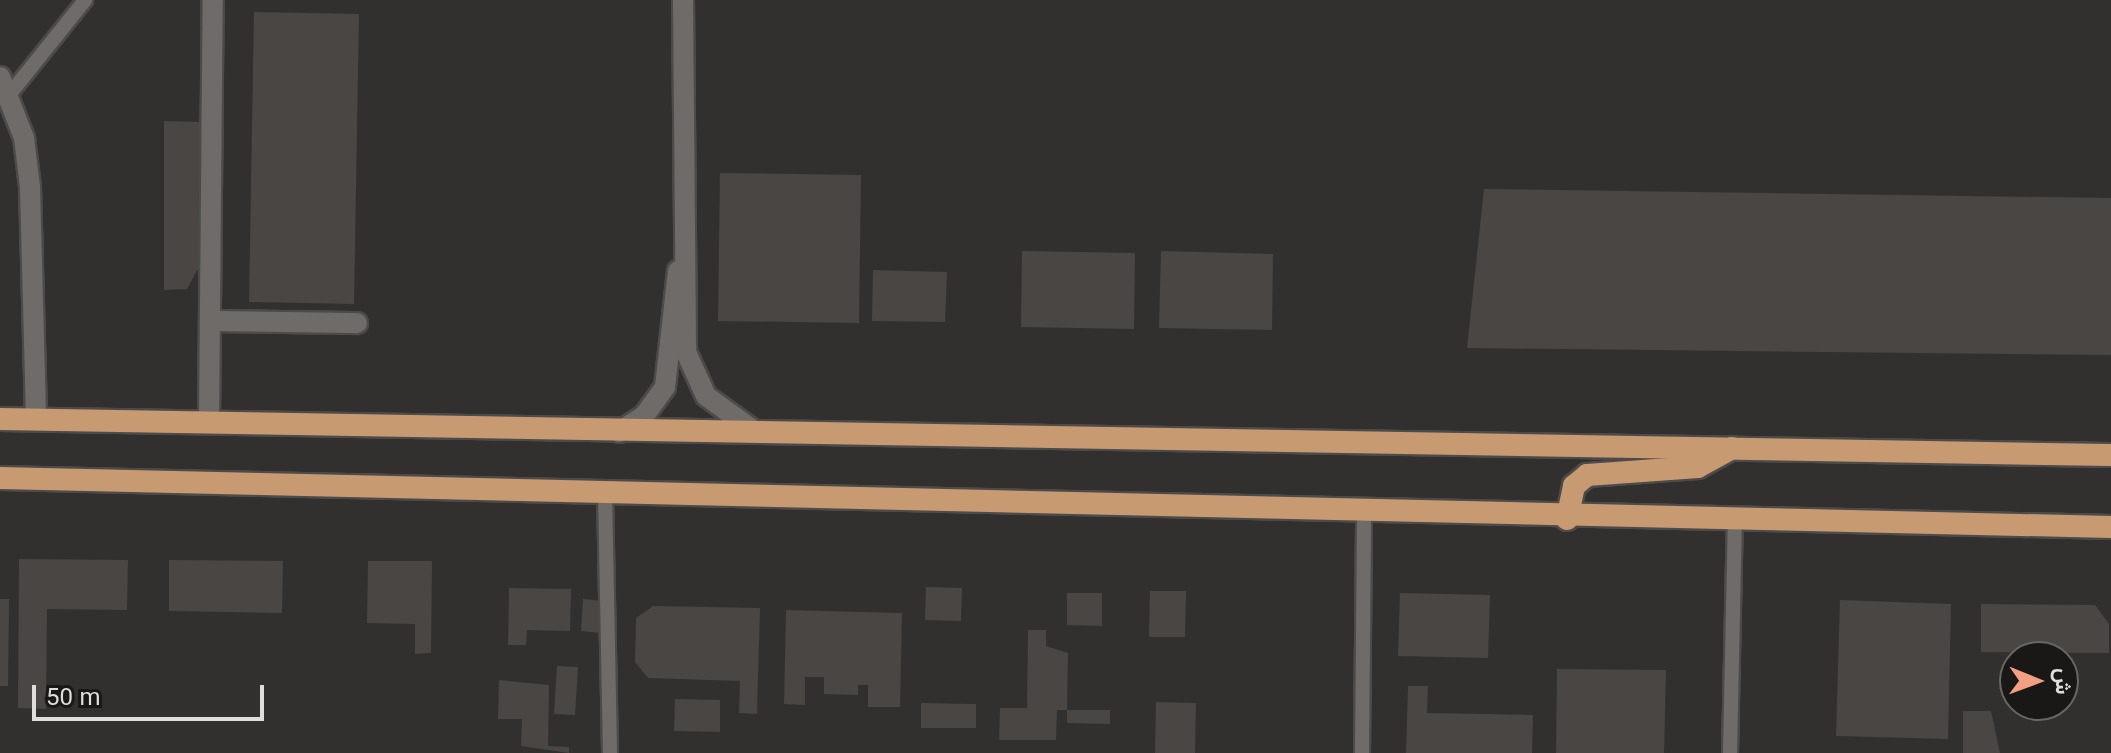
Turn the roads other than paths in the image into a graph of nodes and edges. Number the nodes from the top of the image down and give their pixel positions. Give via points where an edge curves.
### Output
1 (85, 0) edge
2 (213, 0) edge
3 (683, 0) edge
4 (5, 86) edge
5 (680, 267) junction
6 (210, 321) junction
7 (357, 323) dead end
8 (0, 419) edge
9 (36, 419) junction
10 (209, 421) junction
11 (616, 433) junction
12 (764, 435) junction
13 (1732, 448) junction
14 (2111, 455) edge
15 (0, 478) edge
16 (605, 492) junction
17 (1364, 507) junction
18 (1567, 519) junction
19 (1735, 519) junction
20 (2111, 527) edge
21 (610, 753) edge
22 (1362, 753) edge
23 (1730, 753) edge

1 - 4 lane
2 - 6 street
3 - 5 street
4 - 9 street via 30,187
5 - 11 street via 665,387 644,416
5 - 12 street via 694,378 720,411
6 - 7 street
6 - 10 street
8 - 9 highway
9 - 10 highway
10 - 11 highway
11 - 12 highway
12 - 13 highway
13 - 14 highway
13 - 18 highway via 1698,467 1587,475 1574,486
15 - 16 highway
16 - 17 highway
16 - 21 lane
17 - 18 highway
17 - 22 lane
18 - 19 highway
19 - 20 highway
19 - 23 lane

